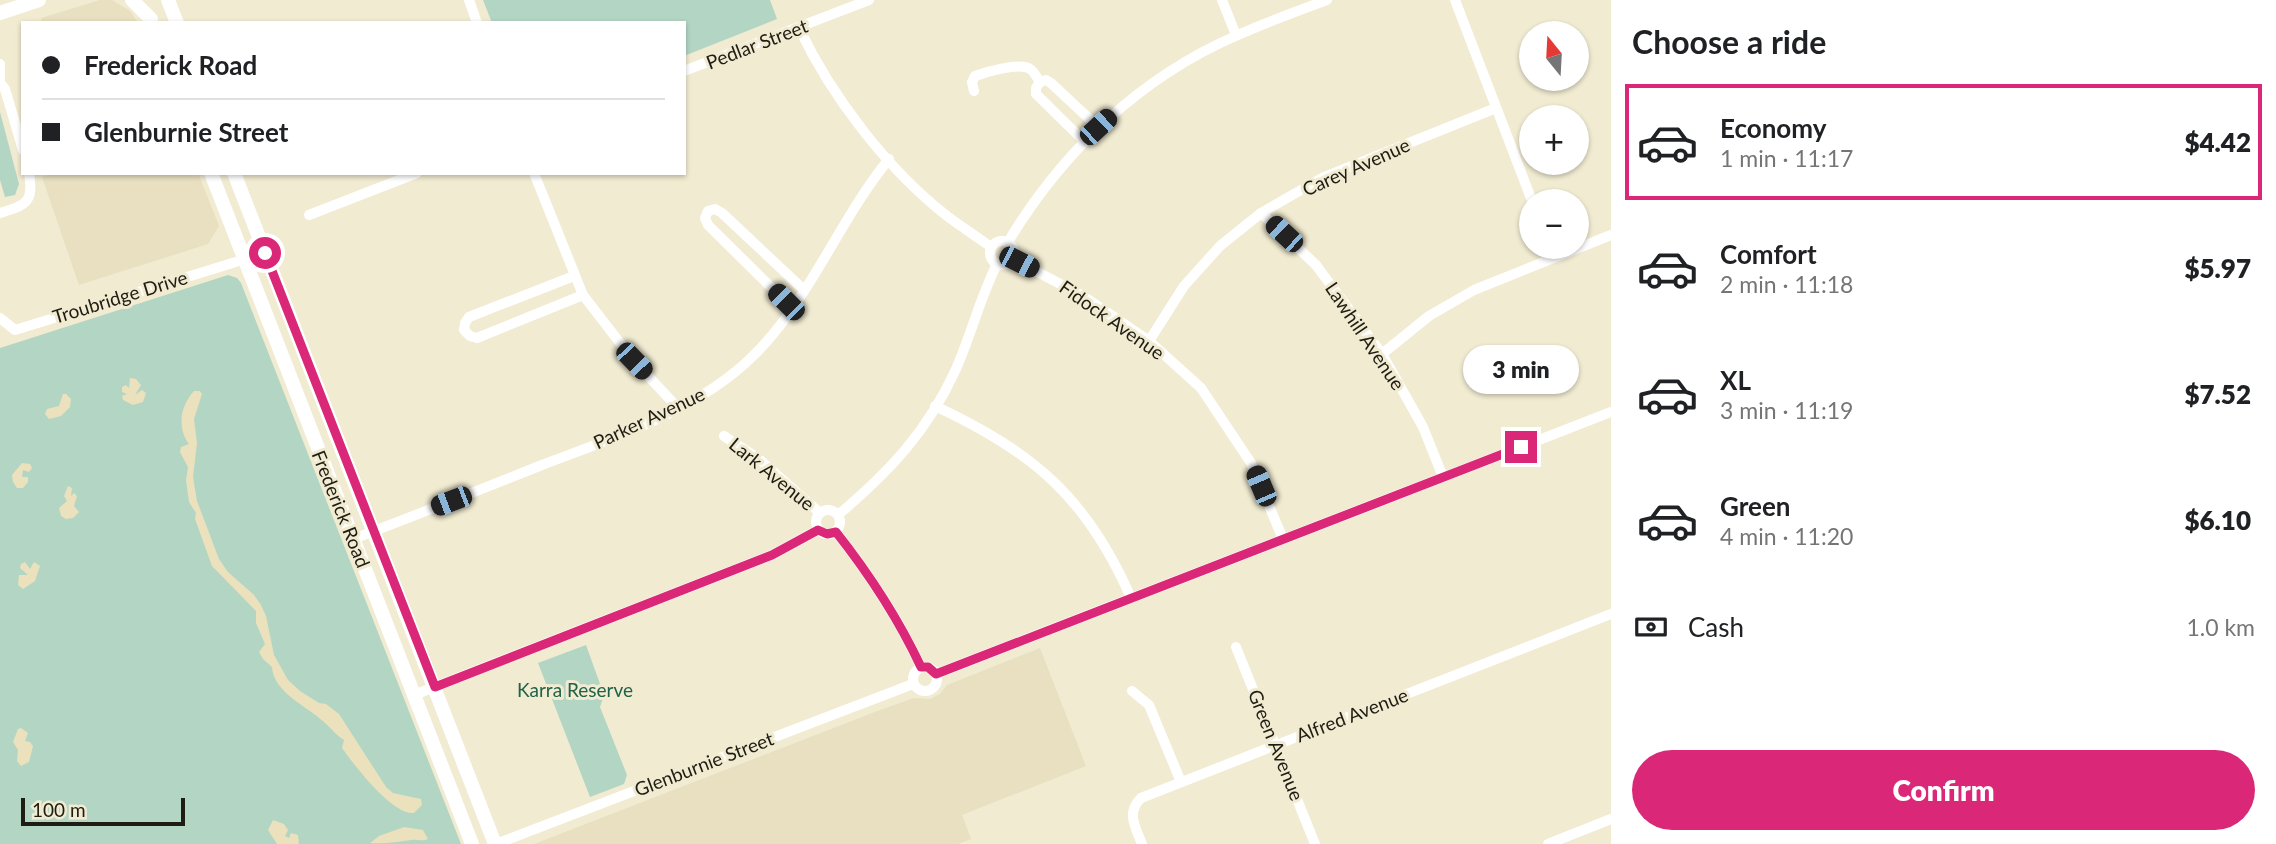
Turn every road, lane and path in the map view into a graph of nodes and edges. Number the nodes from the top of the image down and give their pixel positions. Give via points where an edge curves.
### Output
1 (39, 0) edge
2 (132, 0) edge
3 (144, 0) edge
4 (169, 0) edge
5 (469, 0) edge
6 (869, 0) edge
7 (1222, 0) edge
8 (1327, 0) edge
9 (1455, 0) edge
10 (0, 13) edge
11 (152, 21) edge
12 (176, 21) edge
13 (476, 21) edge
14 (799, 28) junction
15 (1236, 35) junction
16 (0, 64) edge
17 (686, 70) edge
18 (1040, 82) junction
19 (974, 91) dead end
20 (1496, 108) junction
21 (1098, 127) junction
22 (1084, 141) junction
23 (21, 143) edge
24 (889, 159) junction
25 (29, 175) edge
26 (212, 175) edge
27 (235, 175) edge
28 (384, 175) edge
29 (412, 175) edge
30 (535, 175) edge
31 (388, 185) junction
32 (1527, 189) edge
33 (0, 213) edge
34 (1261, 213) junction
35 (309, 215) dead end
36 (1611, 235) edge
37 (1008, 242) junction
38 (1589, 242) edge
39 (991, 247) junction
40 (265, 253) junction
41 (1013, 259) junction
42 (1539, 259) edge
43 (243, 260) junction
44 (997, 264) junction
45 (575, 276) junction
46 (804, 290) junction
47 (583, 295) junction
48 (791, 307) junction
49 (0, 318) edge
50 (1149, 341) junction
51 (1382, 354) junction
52 (935, 406) junction
53 (679, 409) junction
54 (1611, 412) edge
55 (724, 436) dead end
56 (1444, 477) junction
57 (820, 513) junction
58 (838, 515) junction
59 (818, 530) junction
60 (375, 531) junction
61 (836, 532) junction
62 (354, 539) junction
63 (1283, 540) junction
64 (1131, 598) junction
65 (1611, 614) edge
66 (1236, 647) dead end
67 (921, 667) junction
68 (936, 674) junction
69 (913, 684) junction
70 (435, 687) junction
71 (1132, 691) dead end
72 (414, 695) junction
73 (1276, 745) junction
74 (1181, 782) junction
75 (1611, 819) edge
76 (472, 844) edge
77 (495, 844) edge
78 (1142, 844) edge
79 (1315, 844) edge
80 (1548, 844) edge

1 - 10 main road
2 - 11 main road
3 - 11 main road
4 - 12 main road
5 - 13 street
6 - 14 street, Pedlar Street
7 - 15 street
8 - 15 street
9 - 20 street
14 - 17 street, Pedlar Street
14 - 24 street via 843,104
15 - 21 street via 1167,73
16 - 23 street via 0,83
18 - 19 street via 1031,69 1010,67 975,76
18 - 21 street via 1051,83
18 - 22 street via 1037,94
20 - 32 street
20 - 34 street, Carey Avenue via 1322,178
21 - 22 street
22 - 37 street via 1043,188
24 - 39 street via 946,215
24 - 46 street, Parker Avenue
25 - 33 street via 28,200
26 - 43 main road, Frederick Road
27 - 40 main road, Frederick Road
28 - 31 street
29 - 31 street
30 - 45 street
31 - 35 street
34 - 50 street, Carey Avenue via 1220,246 1184,286
34 - 51 street, Lawhill Avenue via 1316,265
36 - 38 street
37 - 39 street via 998,241
37 - 41 street
39 - 44 street via 990,257
40 - 43 street
40 - 60 main road, Frederick Road
41 - 44 street
41 - 50 street, Fidock Avenue via 1083,296
42 - 51 street via 1429,316
43 - 49 street, Troubridge Drive via 15,330
43 - 62 main road, Frederick Road
44 - 52 street via 955,370
45 - 47 street
45 - 47 street via 469,317 464,330 477,338
46 - 48 street, Parker Avenue
46 - 48 street via 722,213 708,211 708,225
47 - 53 street via 634,361
48 - 53 street, Parker Avenue via 753,356
50 - 63 street, Fidock Avenue via 1200,388 1251,463
51 - 56 street, Lawhill Avenue via 1423,427
52 - 58 street via 903,455
52 - 64 street via 1003,441 1047,474 1089,521
53 - 60 street, Parker Avenue
54 - 56 street
55 - 57 street, Lark Avenue via 759,459
56 - 63 street
57 - 58 street via 828,510
57 - 59 street
58 - 61 street
59 - 61 street
59 - 70 street via 772,555
60 - 62 street, Parker Avenue
60 - 70 main road, Frederick Road
61 - 67 street via 877,586
62 - 72 main road, Frederick Road
63 - 64 street
64 - 68 street
65 - 73 street, Alfred Avenue
66 - 73 street, Green Avenue
67 - 68 street
67 - 69 street
68 - 69 street via 936,686 929,691
69 - 77 street, Glenburnie Street
70 - 72 street
70 - 77 main road, Frederick Road
71 - 74 street via 1149,705
72 - 76 main road, Frederick Road
73 - 74 street, Alfred Avenue
73 - 79 street, Green Avenue
74 - 78 street, Alfred Avenue via 1141,798 1133,806 1131,817
75 - 80 street

